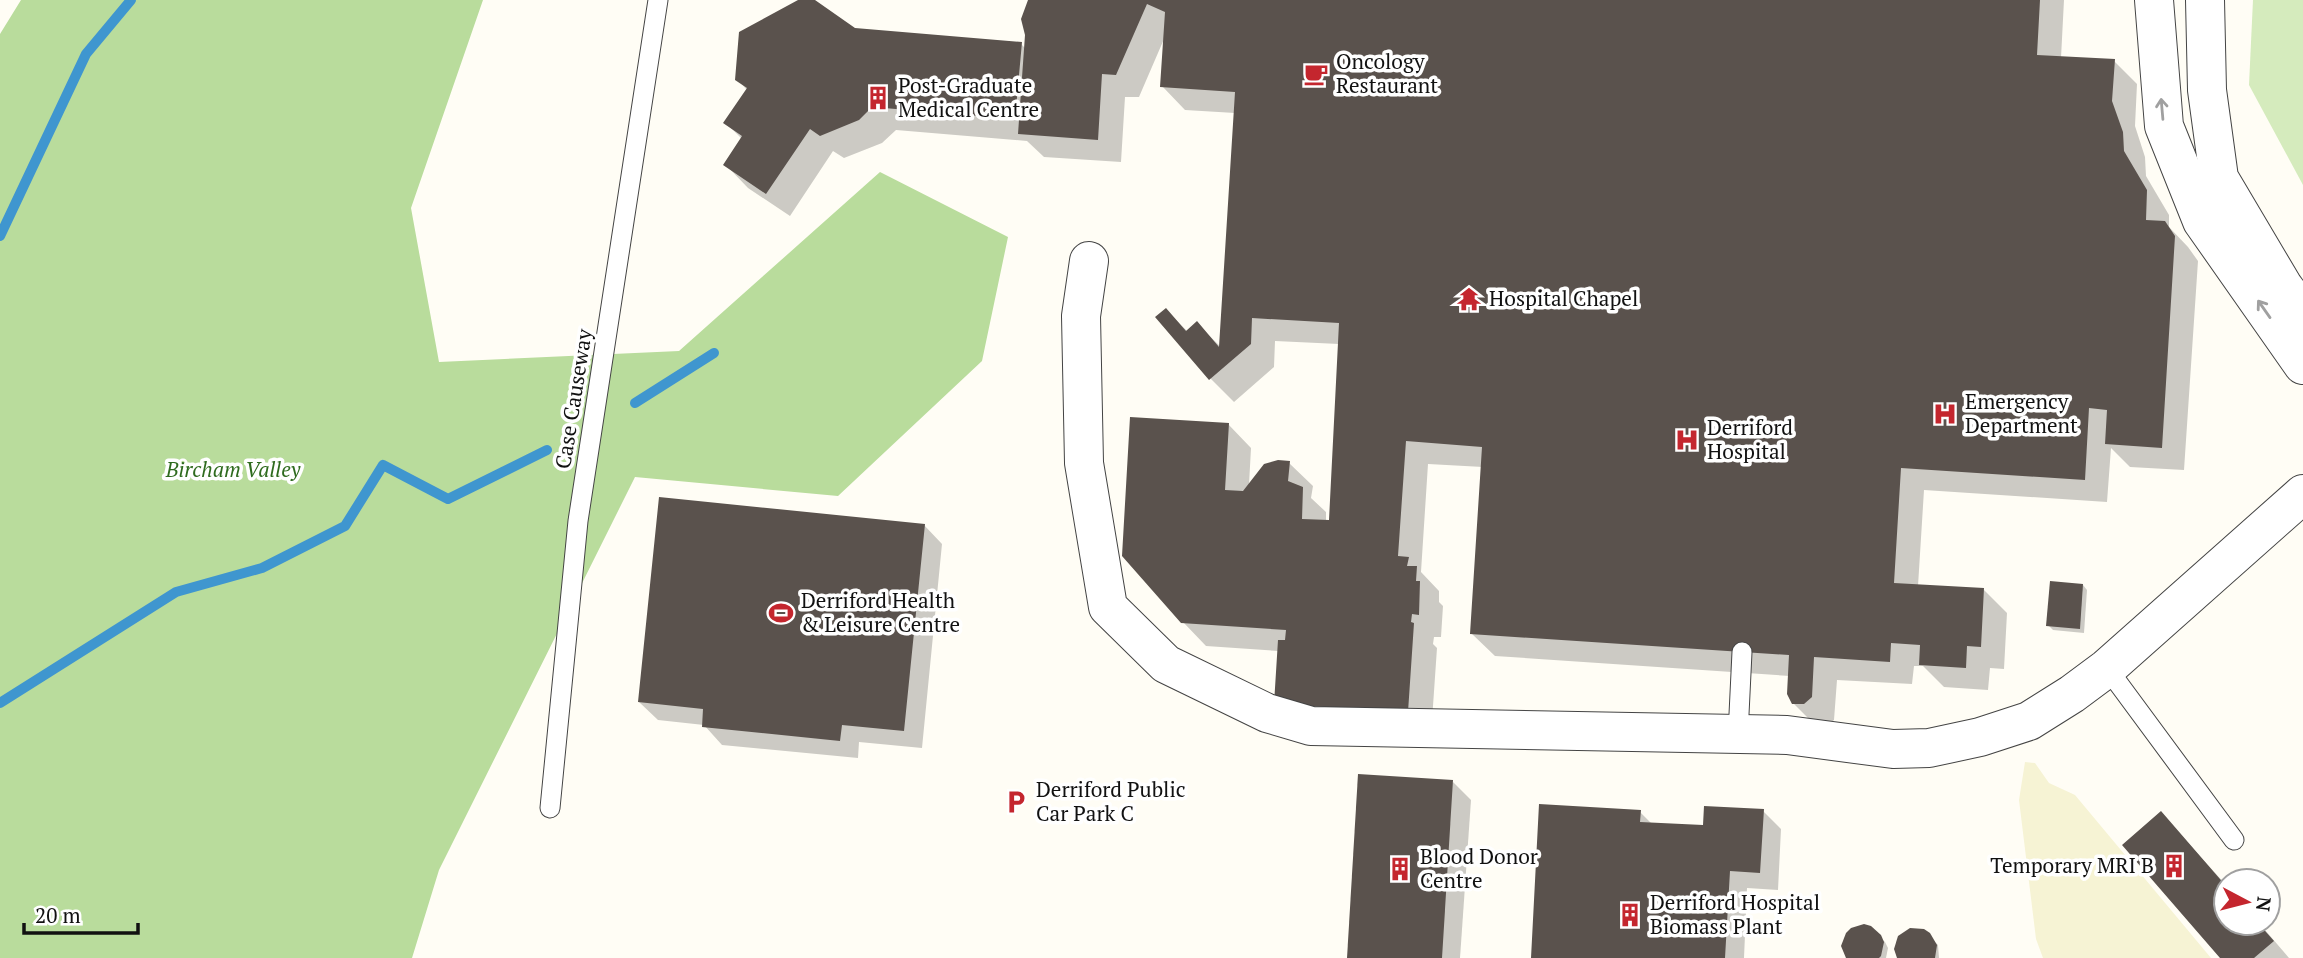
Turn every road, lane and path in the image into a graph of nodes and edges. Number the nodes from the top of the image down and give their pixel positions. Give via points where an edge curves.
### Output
1 (658, 0) edge
2 (2154, 0) edge
3 (2205, 0) edge
4 (1089, 261) dead end
5 (2303, 313) edge
6 (2303, 365) edge
7 (2303, 494) edge
8 (1742, 652) dead end
9 (2107, 668) junction
10 (1738, 735) junction
11 (550, 808) dead end
12 (2234, 840) dead end

1 - 11 lane, Case Causeway via 578,521
6 -> 2 street via 2197,209 2164,126
3 - 5 street via 2207,90 2220,178
4 - 10 street via 1081,316 1084,463 1108,607 1166,664 1267,713 1311,726
7 - 9 street
8 - 10 lane
9 - 10 street via 2029,721 1928,748
9 - 12 lane

